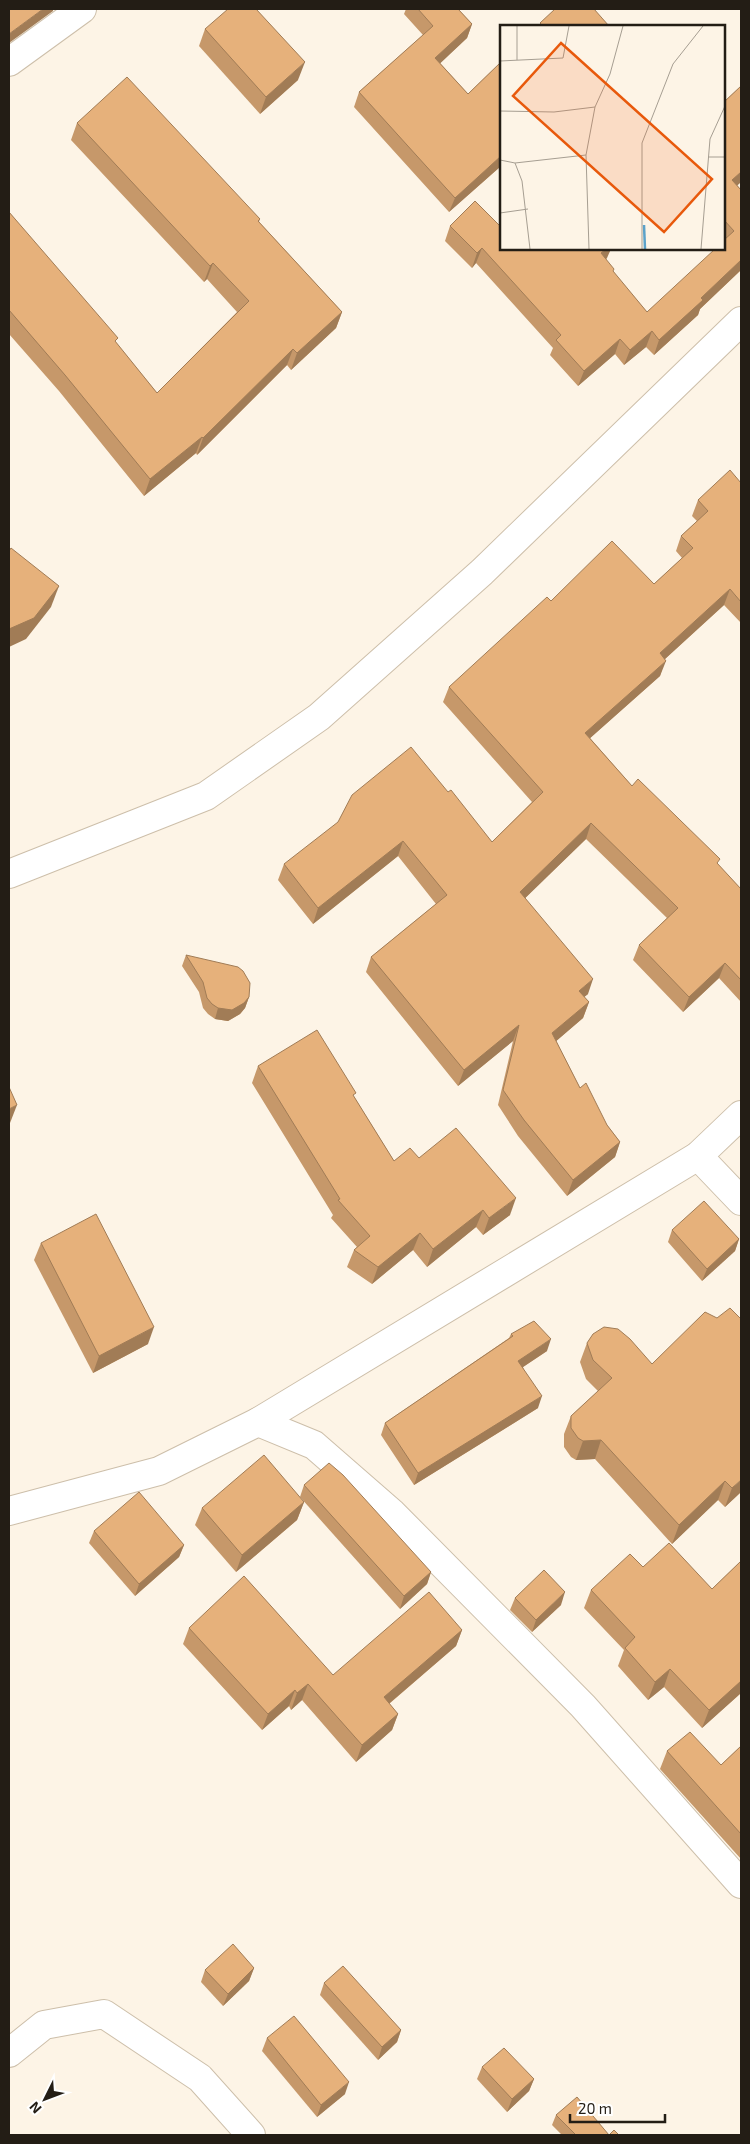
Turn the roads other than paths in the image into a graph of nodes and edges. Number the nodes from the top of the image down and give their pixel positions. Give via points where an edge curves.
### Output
1 (82, 9) edge
2 (9, 62) edge
3 (741, 321) edge
4 (9, 874) edge
5 (741, 1115) edge
6 (698, 1156) junction
7 (741, 1201) edge
8 (258, 1422) junction
9 (9, 1511) edge
10 (741, 1884) edge
11 (9, 2053) edge
12 (251, 2135) edge

1 - 2 street
3 - 4 street via 482,572 319,717 206,796
5 - 6 street
6 - 7 street
6 - 8 street
8 - 9 street via 159,1471
8 - 10 street via 314,1445 392,1513 583,1706
11 - 12 street via 44,2025 104,2014 200,2078

